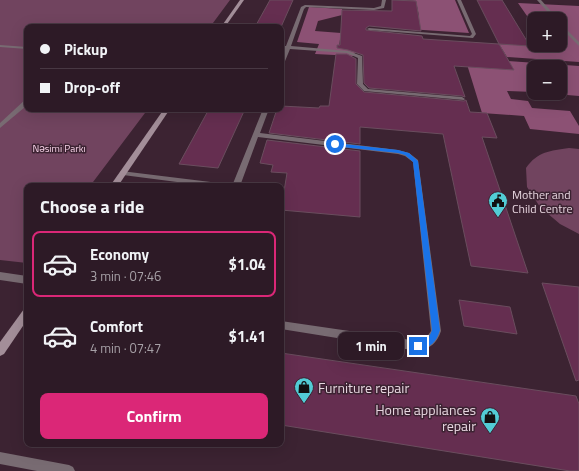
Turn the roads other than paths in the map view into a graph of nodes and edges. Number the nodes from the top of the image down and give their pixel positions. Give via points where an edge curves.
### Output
1 (242, 0) edge
2 (384, 0) edge
3 (459, 0) edge
4 (539, 0) edge
5 (550, 12) edge
6 (225, 24) edge
7 (369, 29) dead end
8 (567, 32) edge
9 (579, 45) edge
10 (0, 46) edge
11 (284, 47) edge
12 (288, 47) junction
13 (24, 48) edge
14 (284, 58) edge
15 (462, 98) dead end
16 (24, 104) edge
17 (165, 112) edge
18 (265, 112) edge
19 (0, 126) edge
20 (257, 135) junction
21 (123, 173) junction
22 (116, 183) edge
23 (203, 183) edge
24 (237, 183) edge
25 (0, 276) edge
26 (24, 280) edge
27 (24, 316) edge
28 (284, 324) edge
29 (0, 351) edge
30 (0, 458) edge
31 (69, 471) edge

1 - 6 main road
2 - 12 street via 383,6 374,9 305,6 302,8
3 - 7 street via 473,36
4 - 5 street
8 - 9 street
10 - 13 street
11 - 12 street
12 - 14 street
12 - 15 street via 356,54 361,62 360,84 366,90
16 - 19 street
17 - 21 main road
18 - 20 street
20 - 24 street
20 - 28 street via 398,152 416,161 436,330 434,338 428,344 418,346
21 - 22 main road
21 - 23 street
25 - 26 street
27 - 29 main road
30 - 31 street

